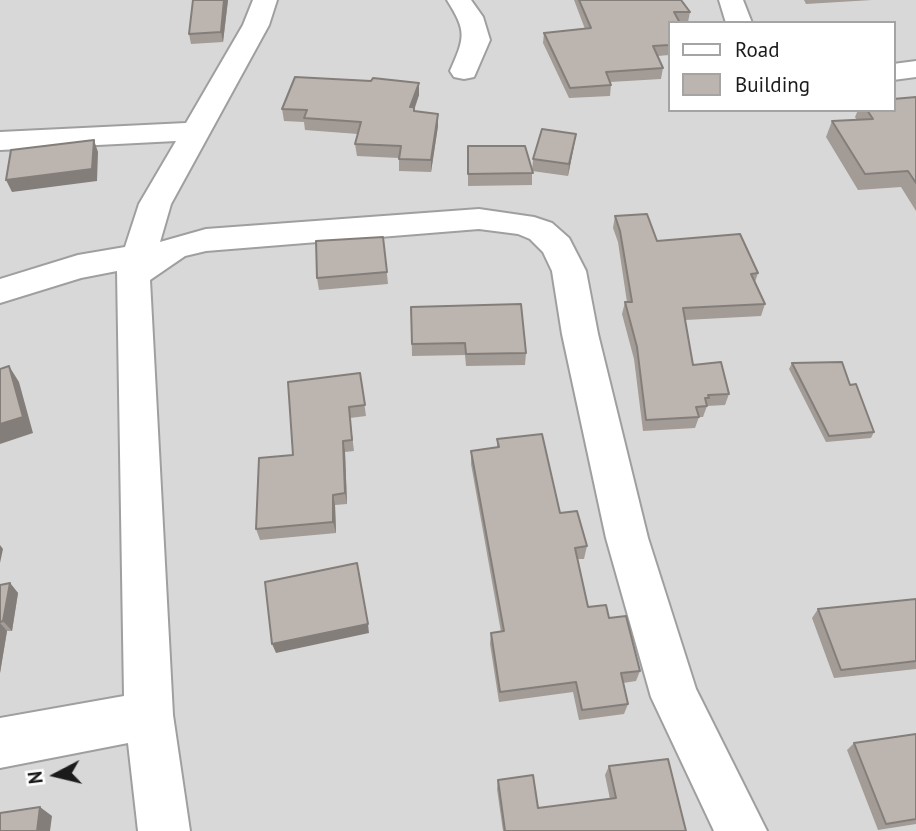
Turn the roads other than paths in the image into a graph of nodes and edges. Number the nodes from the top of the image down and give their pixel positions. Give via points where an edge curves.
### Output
1 (265, 0) edge
2 (459, 0) edge
3 (731, 0) edge
4 (738, 21) edge
5 (916, 69) edge
6 (464, 71) dead end
7 (895, 72) edge
8 (196, 131) junction
9 (0, 141) edge
10 (136, 265) junction
11 (0, 291) edge
12 (149, 715) junction
13 (0, 743) edge
14 (164, 831) edge
15 (741, 831) edge

1 - 8 street via 256,25
2 - 6 street via 477,40
3 - 4 street
5 - 7 street
8 - 9 street
8 - 10 street via 155,204
10 - 11 street via 78,267
10 - 12 street
10 - 15 street via 206,240 480,219 541,231 557,246 569,271 627,538 675,697
12 - 13 street
12 - 14 street

